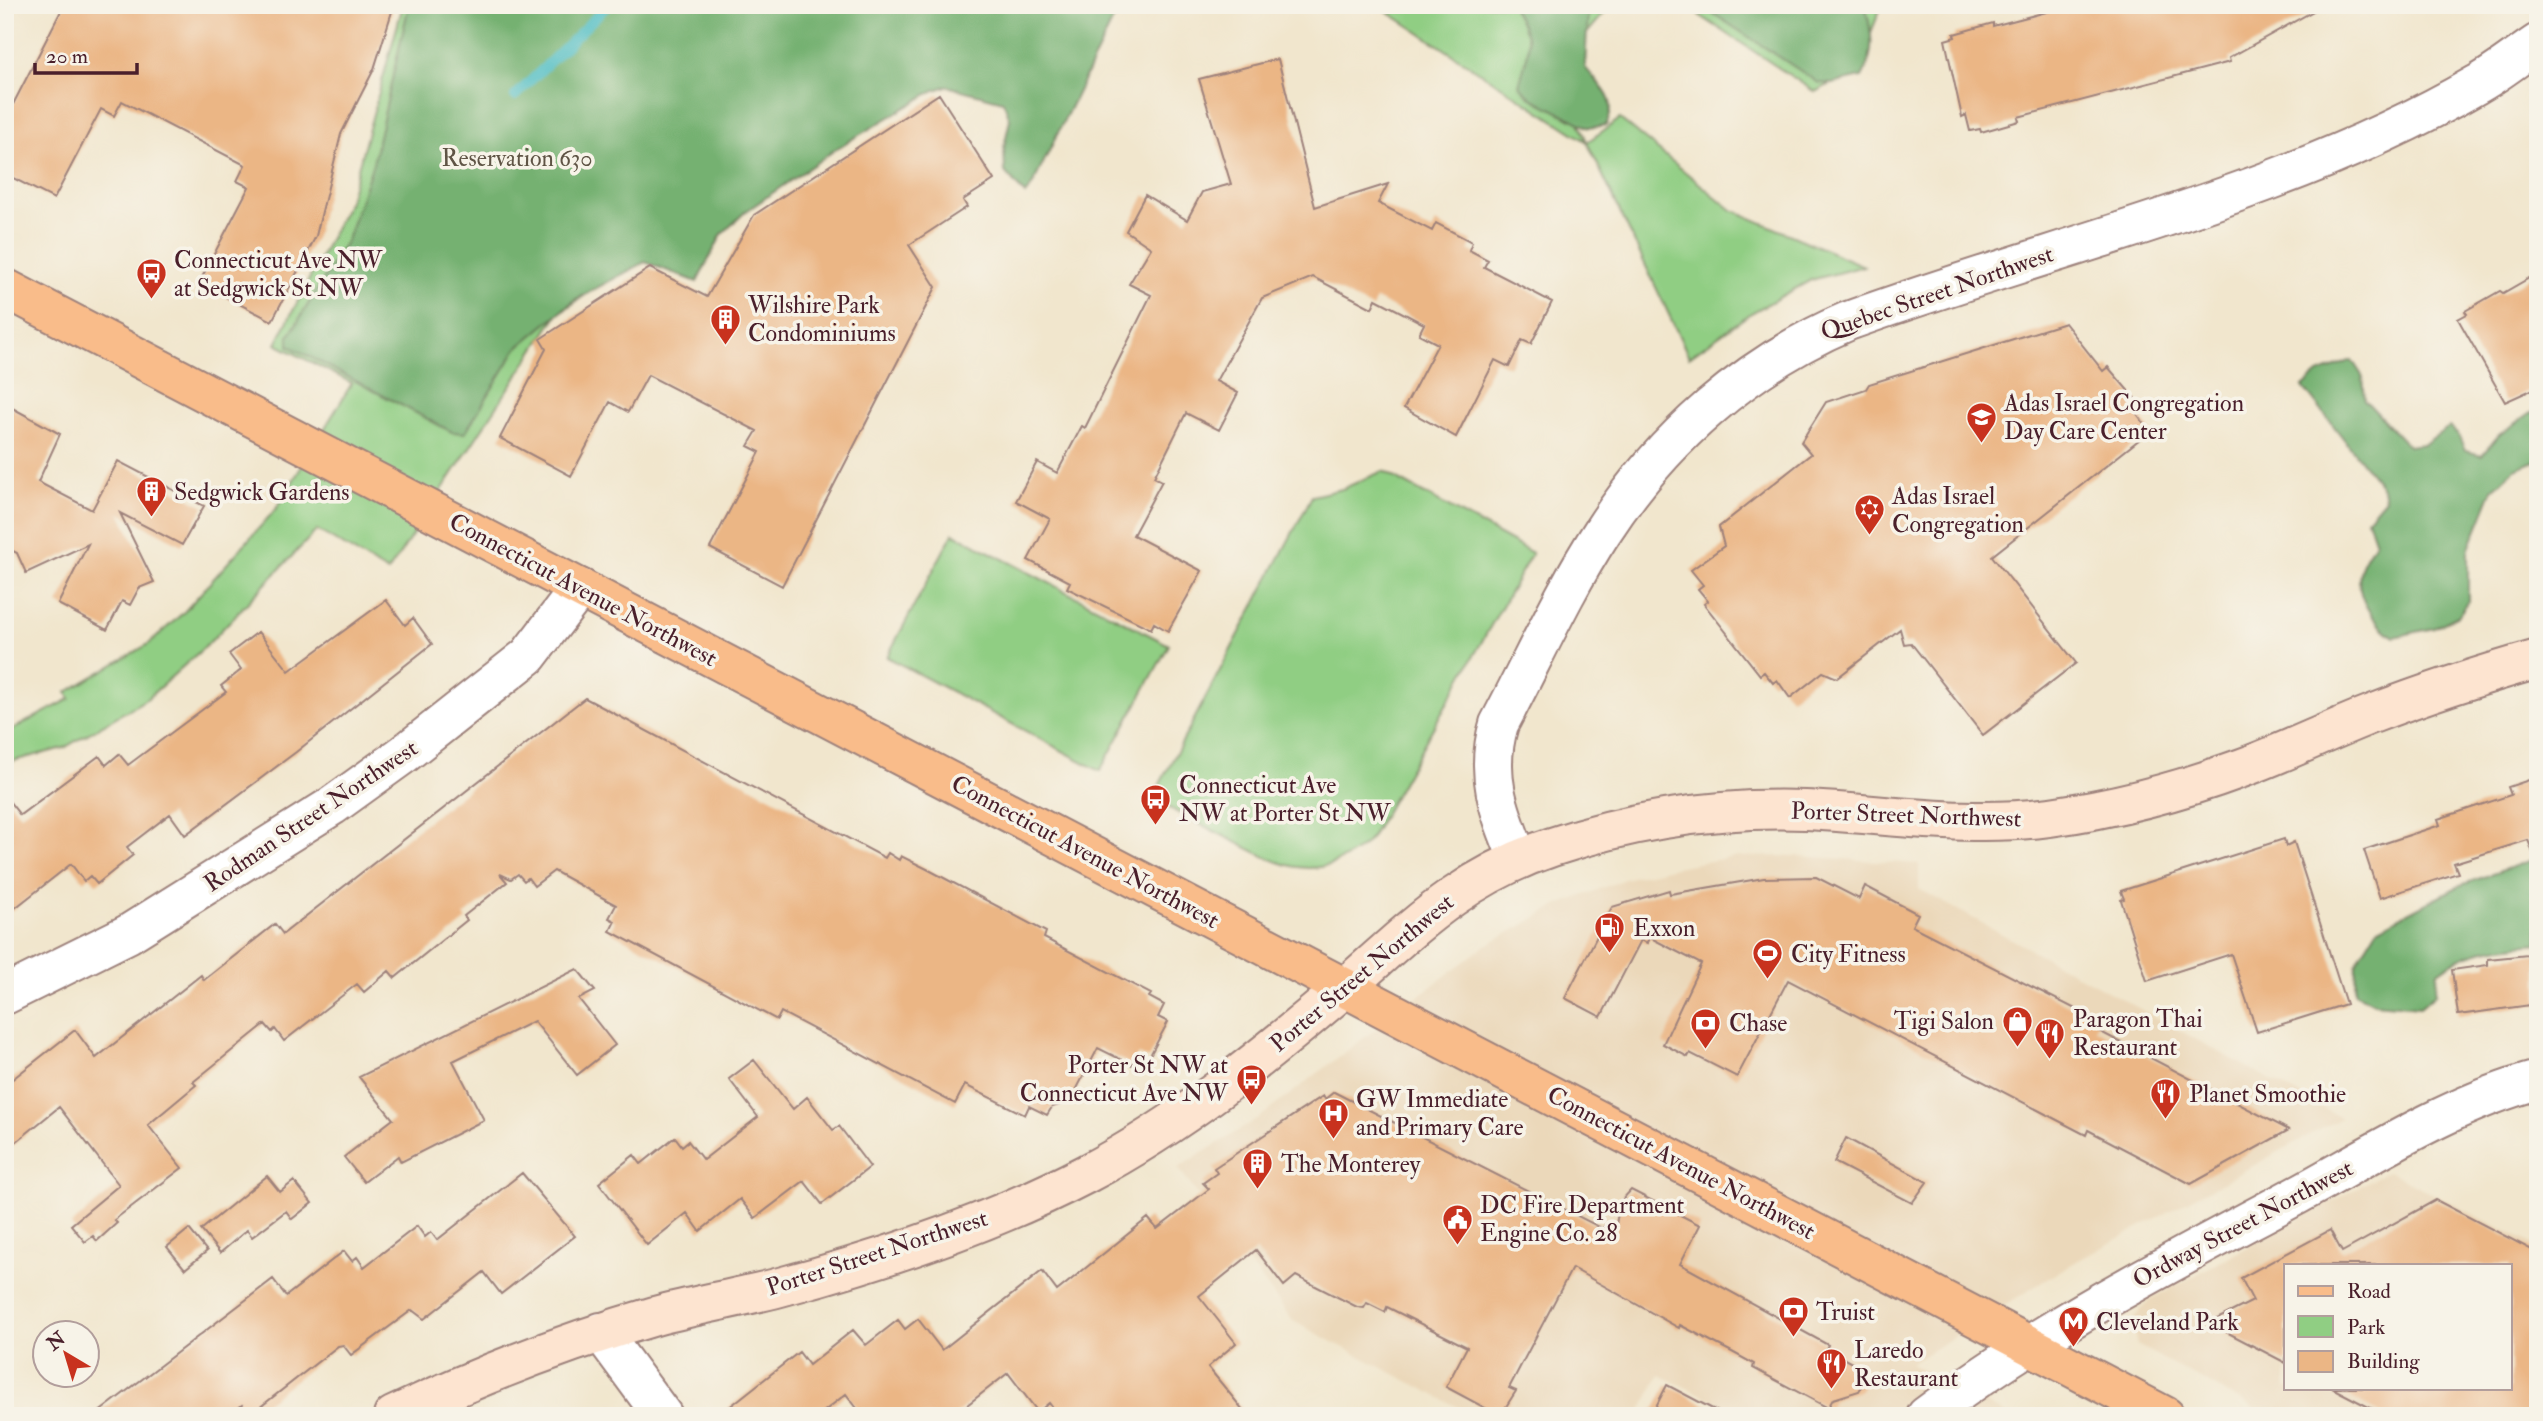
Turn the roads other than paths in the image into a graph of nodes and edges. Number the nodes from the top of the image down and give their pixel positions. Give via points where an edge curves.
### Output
1 (2538, 43) edge
2 (5, 288) edge
3 (580, 589) junction
4 (2538, 659) edge
5 (1518, 859) junction
6 (1344, 988) junction
7 (5, 995) edge
8 (2538, 1080) edge
9 (601, 1332) junction
10 (2027, 1344) junction
11 (393, 1416) edge
12 (663, 1416) edge
13 (1926, 1416) edge
14 (2165, 1416) edge

1 - 5 street, Quebec Street Northwest via 2479,84 2385,132 2247,187 1848,321 1789,349 1735,386 1665,452 1611,517 1499,724 1493,743 1492,785
2 - 3 main road, Connecticut Avenue Northwest
3 - 6 main road, Connecticut Avenue Northwest
3 - 7 street, Rodman Street Northwest via 528,656 332,806 128,934
4 - 5 main road, Porter Street Northwest via 2372,714 2240,769 2110,807 2014,820 1931,820 1804,810 1727,812 1633,824
5 - 6 main road, Porter Street Northwest via 1436,906
6 - 9 main road, Porter Street Northwest via 1236,1080 1187,1115 1045,1194 956,1231 863,1262
6 - 10 main road, Connecticut Avenue Northwest
8 - 10 street, Ordway Street Northwest via 2461,1108
9 - 11 main road, Porter Street Northwest via 497,1370
9 - 12 street
10 - 13 street, Ordway Street Northwest
10 - 14 main road, Connecticut Avenue Northwest

